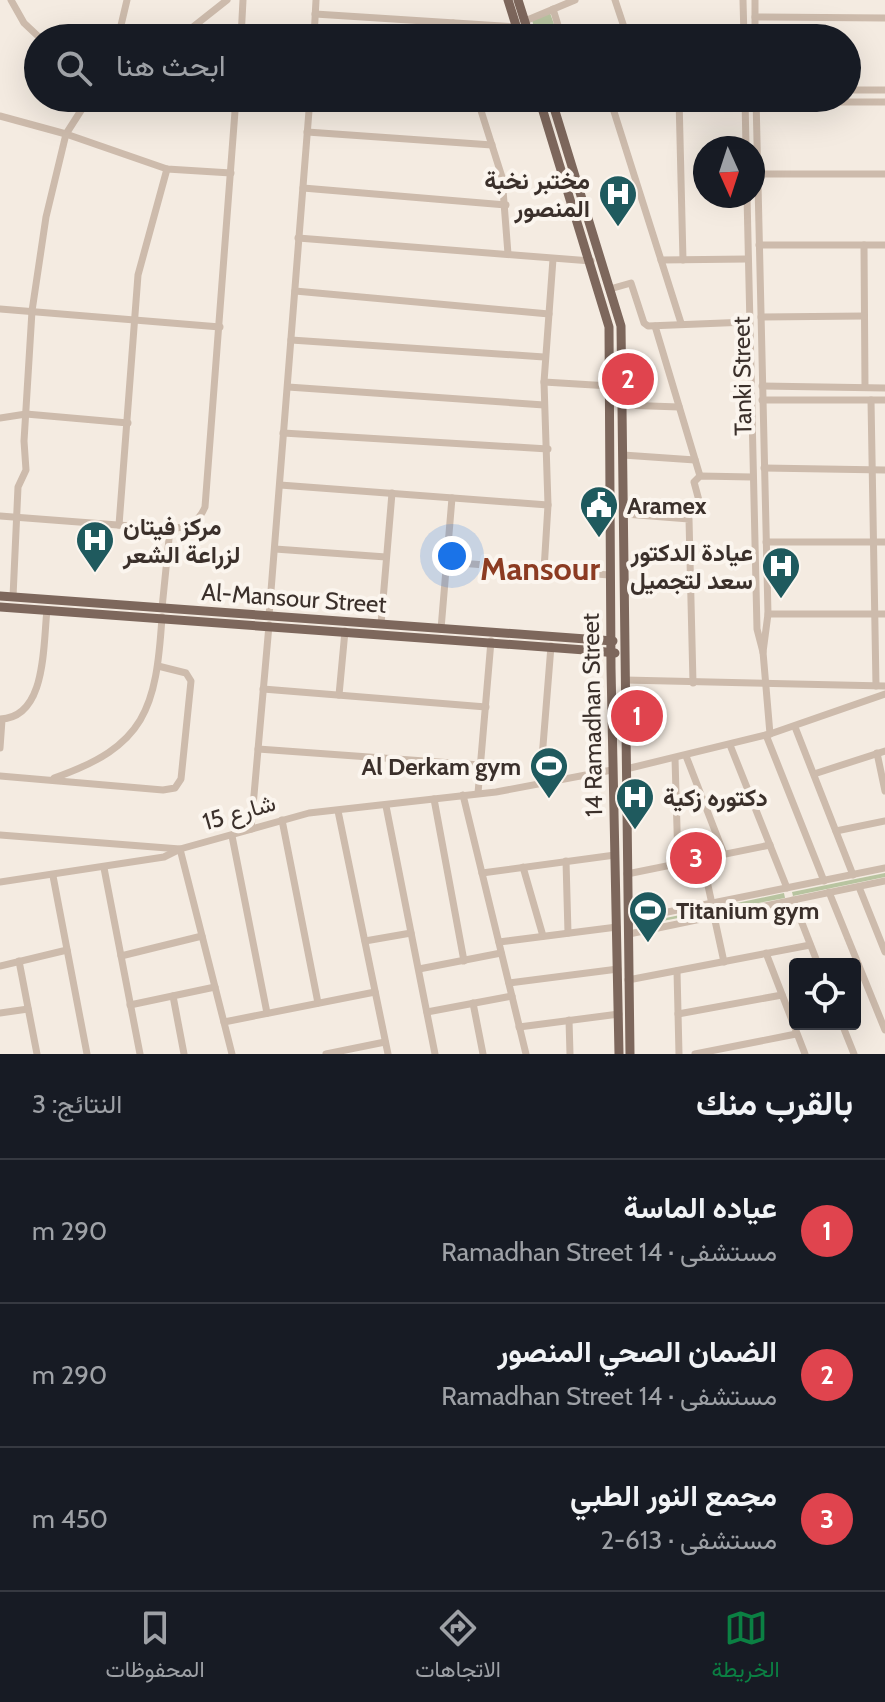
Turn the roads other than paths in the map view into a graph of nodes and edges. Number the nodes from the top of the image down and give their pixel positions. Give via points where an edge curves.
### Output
1 (11, 0) edge
2 (127, 0) edge
3 (227, 0) edge
4 (243, 0) edge
5 (316, 0) edge
6 (508, 0) edge
7 (518, 0) edge
8 (575, 0) edge
9 (615, 0) edge
10 (743, 0) edge
11 (755, 0) edge
12 (553, 9) junction
13 (315, 14) junction
14 (755, 17) junction
15 (885, 18) edge
16 (453, 23) joint
17 (25, 24) edge
18 (121, 24) edge
19 (197, 24) edge
20 (242, 24) edge
21 (315, 24) edge
22 (520, 24) junction
23 (558, 24) edge
24 (623, 24) edge
25 (744, 24) edge
26 (755, 24) edge
27 (861, 90) edge
28 (885, 90) edge
29 (861, 102) edge
30 (885, 102) edge
31 (80, 112) edge
32 (235, 112) edge
33 (309, 112) edge
34 (481, 112) edge
35 (543, 112) edge
36 (555, 112) edge
37 (614, 112) edge
38 (681, 112) edge
39 (745, 112) edge
40 (756, 112) edge
41 (0, 116) edge
42 (307, 132) junction
43 (66, 134) junction
44 (746, 136) edge
45 (757, 136) edge
46 (492, 145) junction
47 (167, 169) junction
48 (231, 173) junction
49 (765, 174) edge
50 (885, 174) edge
51 (303, 188) junction
52 (506, 205) junction
53 (748, 209) joint
54 (758, 209) joint
55 (298, 238) junction
56 (759, 245) junction
57 (864, 245) junction
58 (885, 245) edge
59 (508, 254) junction
60 (553, 259) junction
61 (747, 259) junction
62 (661, 260) junction
63 (683, 260) junction
64 (591, 261) junction
65 (610, 289) junction
66 (295, 291) junction
67 (0, 309) edge
68 (32, 311) junction
69 (549, 314) junction
70 (864, 316) junction
71 (761, 317) junction
72 (135, 320) junction
73 (748, 322) junction
74 (681, 323) junction
75 (655, 326) junction
76 (220, 327) junction
77 (291, 340) junction
78 (544, 357) junction
79 (544, 382) junction
80 (610, 386) junction
81 (762, 386) junction
82 (288, 387) junction
83 (865, 387) junction
84 (885, 388) edge
85 (762, 400) junction
86 (871, 400) junction
87 (885, 400) edge
88 (544, 405) junction
89 (622, 405) junction
90 (679, 407) junction
91 (26, 414) junction
92 (0, 418) edge
93 (128, 423) junction
94 (283, 433) junction
95 (548, 449) junction
96 (623, 455) junction
97 (695, 460) junction
98 (764, 468) junction
99 (872, 469) junction
100 (885, 470) edge
101 (700, 476) junction
102 (752, 477) junction
103 (280, 485) junction
104 (392, 493) junction
105 (452, 498) junction
106 (548, 505) junction
107 (701, 508) dead end
108 (625, 514) junction
109 (0, 516) edge
110 (17, 517) junction
111 (119, 525) junction
112 (170, 529) junction
113 (766, 542) junction
114 (874, 542) junction
115 (885, 542) edge
116 (275, 549) junction
117 (386, 557) junction
118 (447, 562) junction
119 (767, 562) junction
120 (755, 563) junction
121 (544, 570) junction
122 (609, 575) junction
123 (0, 596) edge
124 (13, 597) junction
125 (0, 607) edge
126 (47, 610) junction
127 (162, 612) junction
128 (768, 614) junction
129 (875, 614) junction
130 (885, 614) edge
131 (269, 621) junction
132 (381, 624) junction
133 (441, 629) junction
134 (345, 631) junction
135 (491, 641) junction
136 (611, 641) junction
137 (625, 642) junction
138 (586, 645) junction
139 (551, 646) junction
140 (763, 652) junction
141 (611, 653) junction
142 (625, 654) junction
143 (158, 666) junction
144 (625, 680) junction
145 (693, 683) junction
146 (766, 685) junction
147 (880, 686) edge
148 (263, 689) junction
149 (885, 694) edge
150 (339, 695) junction
151 (486, 707) junction
152 (1, 720) edge
153 (795, 727) junction
154 (768, 735) junction
155 (730, 745) junction
156 (0, 748) edge
157 (258, 749) junction
158 (881, 752) edge
159 (686, 756) junction
160 (675, 758) junction
161 (480, 765) junction
162 (612, 768) junction
163 (626, 769) junction
164 (814, 774) junction
165 (0, 776) edge
166 (51, 779) junction
167 (540, 782) junction
168 (885, 791) edge
169 (478, 793) junction
170 (463, 795) junction
171 (434, 799) junction
172 (386, 806) junction
173 (338, 811) junction
174 (282, 820) junction
175 (885, 821) edge
176 (251, 829) junction
177 (836, 831) junction
178 (0, 835) edge
179 (232, 836) junction
180 (770, 845) junction
181 (180, 849) junction
182 (724, 854) junction
183 (615, 855) junction
184 (702, 858) junction
185 (566, 861) junction
186 (678, 863) junction
187 (523, 867) junction
188 (104, 868) junction
189 (885, 868) edge
190 (482, 873) junction
191 (627, 874) junction
192 (853, 875) junction
193 (53, 876) junction
194 (824, 881) junction
195 (885, 881) edge
196 (0, 882) edge
197 (859, 887) junction
198 (787, 888) junction
199 (829, 892) junction
200 (793, 900) junction
201 (712, 904) junction
202 (714, 916) junction
203 (628, 920) junction
204 (617, 927) junction
205 (881, 931) edge
206 (411, 933) junction
207 (568, 933) junction
208 (629, 934) junction
209 (202, 936) junction
210 (543, 936) junction
211 (365, 941) junction
212 (499, 942) junction
213 (810, 945) junction
214 (67, 950) junction
215 (885, 952) edge
216 (501, 953) junction
217 (766, 953) junction
218 (121, 956) junction
219 (815, 958) edge
220 (19, 961) junction
221 (464, 961) junction
222 (724, 962) junction
223 (0, 966) edge
224 (419, 969) junction
225 (618, 969) junction
226 (677, 971) junction
227 (628, 980) junction
228 (509, 983) junction
229 (215, 987) junction
230 (375, 992) junction
231 (782, 995) junction
232 (173, 996) junction
233 (512, 996) junction
234 (318, 1003) junction
235 (473, 1003) junction
236 (130, 1005) junction
237 (28, 1009) junction
238 (427, 1012) junction
239 (0, 1013) edge
240 (267, 1013) junction
241 (619, 1014) junction
242 (678, 1014) junction
243 (569, 1020) junction
244 (224, 1022) junction
245 (519, 1027) junction
246 (844, 1030) edge
247 (885, 1030) edge
248 (796, 1034) junction
249 (385, 1042) junction
250 (331, 1053) edge
251 (37, 1054) edge
252 (87, 1054) edge
253 (140, 1054) edge
254 (184, 1054) edge
255 (232, 1054) edge
256 (388, 1054) edge
257 (435, 1054) edge
258 (483, 1054) edge
259 (526, 1054) edge
260 (570, 1054) edge
261 (619, 1054) edge
262 (630, 1054) edge
263 (679, 1054) edge
264 (695, 1054) edge
265 (805, 1054) edge
266 (854, 1054) edge

1 - 17 street
2 - 18 street
3 - 19 street
4 - 20 street
5 - 13 street
6 - 22 main road
7 - 22 main road
8 - 12 street
9 - 24 street
10 - 25 street
11 - 14 street
12 - 22 street
12 - 23 street
13 - 16 street
13 - 21 street
14 - 15 street
14 - 26 street
16 - 22 street
27 - 28 street
29 - 30 street
31 - 43 street
32 - 48 street
33 - 42 street
34 - 46 street
35 - 64 main road, 14 Ramadhan Street
36 - 65 main road, 14 Ramadhan Street
37 - 62 street
38 - 63 street
39 - 44 street
40 - 45 street, Tanki Street
41 - 43 street
42 - 46 street
42 - 51 street
43 - 47 street
43 - 68 street
46 - 52 street
47 - 48 street
47 - 72 street via 138,275
48 - 76 street
49 - 50 street
51 - 52 street
51 - 55 street
52 - 59 street
53 - 54 street
53 - 61 street, Tanki Street
54 - 56 street, Tanki Street
55 - 59 street
55 - 66 street
56 - 57 street
56 - 71 street, Tanki Street
57 - 58 street
57 - 70 street
59 - 60 street
60 - 64 street
60 - 69 street
61 - 63 street
61 - 73 street, Tanki Street
62 - 63 street
62 - 74 street
64 - 80 main road, 14 Ramadhan Street via 608,321
65 - 75 street via 631,283 644,323
65 - 89 main road, 14 Ramadhan Street via 621,326
66 - 69 street
66 - 77 street
67 - 68 street
68 - 72 street
68 - 91 street
69 - 78 street
70 - 71 street
70 - 83 street
71 - 81 street, Tanki Street
72 - 76 street
72 - 93 street
73 - 74 street
73 - 102 street, Tanki Street
74 - 75 street
75 - 90 street
76 - 112 street via 205,507 195,523
77 - 78 street
77 - 82 street
78 - 79 street
79 - 80 street
79 - 88 street
80 - 122 main road, 14 Ramadhan Street
81 - 83 street
81 - 85 street, Tanki Street
82 - 88 street
82 - 94 street
83 - 84 street
85 - 86 street
85 - 98 street, Tanki Street
86 - 87 street
86 - 99 street
88 - 95 street
89 - 90 street
89 - 96 main road, 14 Ramadhan Street
90 - 97 street
91 - 92 street
91 - 93 street
91 - 110 street via 26,470 18,487
93 - 111 street
94 - 95 street
94 - 103 street
95 - 106 street
96 - 97 street
96 - 108 main road, 14 Ramadhan Street
97 - 101 street
98 - 99 street
98 - 113 street, Tanki Street
99 - 100 street
99 - 114 street
101 - 102 street
101 - 107 street via 694,484
102 - 120 street, Tanki Street
103 - 104 street
103 - 116 street
104 - 105 street
104 - 117 street
105 - 106 street
105 - 118 street
106 - 121 street
108 - 137 main road, 14 Ramadhan Street
108 - 145 street via 689,519
109 - 110 street
110 - 111 street
110 - 124 street
111 - 112 street
112 - 127 street
113 - 114 street
113 - 119 street, Tanki Street
114 - 115 street
114 - 129 street
116 - 117 street
116 - 131 street
117 - 132 street
118 - 121 street
118 - 133 street
119 - 120 street
119 - 128 street, Tanki Street
120 - 140 street, Tanki Street
121 - 122 street
122 - 136 main road, 14 Ramadhan Street
123 - 124 main road, Al-Mansour Street
124 - 127 main road, Al-Mansour Street
125 - 126 main road, Al-Mansour Street
126 - 127 main road, Al-Mansour Street
126 - 152 street via 36,693 25,708
127 - 131 main road, Al-Mansour Street
127 - 143 street
128 - 129 street
128 - 140 street, Tanki Street
129 - 130 street
129 - 147 street
131 - 132 main road, Al-Mansour Street
131 - 134 main road, Al-Mansour Street
131 - 148 street
132 - 133 main road, Al-Mansour Street
133 - 138 main road, Al-Mansour Street
134 - 135 main road, Al-Mansour Street
134 - 150 street
135 - 139 main road, Al-Mansour Street
135 - 151 street
136 - 137 main road, Al-Mansour Street
136 - 138 main road, Al-Mansour Street
136 - 141 main road, 14 Ramadhan Street
137 - 142 main road, 14 Ramadhan Street
138 - 139 main road, Al-Mansour Street
138 - 141 main road, Al-Mansour Street
139 - 167 street
140 - 146 street, Tanki Street
141 - 142 main road, Al-Mansour Street
141 - 162 main road, 14 Ramadhan Street
142 - 144 main road, 14 Ramadhan Street
143 - 166 street via 146,710 121,744
143 - 166 street via 190,677 178,785 163,790
144 - 145 street
144 - 163 main road, 14 Ramadhan Street
145 - 146 street
146 - 147 street
146 - 154 street, Tanki Street
148 - 150 street
148 - 157 street
149 - 153 street
150 - 151 street
151 - 161 street
152 - 156 street
153 - 154 street
153 - 164 street
154 - 155 street
154 - 194 street, Tanki Street
155 - 159 street
155 - 180 street
157 - 161 street
157 - 176 street
158 - 164 street
158 - 168 street
159 - 160 street
159 - 182 street
160 - 163 street
160 - 186 street
161 - 169 street
162 - 167 street, شارع 15
162 - 183 main road, 14 Ramadhan Street
163 - 191 main road, 14 Ramadhan Street
164 - 177 street
165 - 166 street
167 - 169 street, شارع 15
169 - 170 street, شارع 15
170 - 171 street, شارع 15
170 - 190 street
171 - 172 street, شارع 15
171 - 221 street
172 - 173 street, شارع 15
172 - 206 street
173 - 174 street, شارع 15
173 - 211 street
174 - 176 street, شارع 15
174 - 234 street
175 - 177 street
176 - 179 street, شارع 15
177 - 192 street
178 - 181 street
179 - 181 street, شارع 15
179 - 240 street
180 - 182 street
180 - 198 street
181 - 188 street, شارع 15
181 - 209 street
182 - 184 street
183 - 185 street
183 - 204 main road, 14 Ramadhan Street
184 - 186 street
184 - 201 street
185 - 187 street
185 - 207 street
186 - 191 street
187 - 190 street
187 - 210 street
188 - 193 street, شارع 15
188 - 218 street
189 - 192 street
190 - 212 street
191 - 203 main road, 14 Ramadhan Street
192 - 194 street
193 - 196 street, شارع 15
193 - 214 street
194 - 198 street
195 - 197 street
197 - 199 street
197 - 205 street
198 - 201 street
199 - 200 street
199 - 247 street
200 - 202 street
200 - 213 street
201 - 203 street
202 - 208 street
202 - 222 street
203 - 208 main road, 14 Ramadhan Street
204 - 207 street
204 - 225 main road, 14 Ramadhan Street
205 - 215 street
206 - 211 street
206 - 224 street
207 - 210 street
208 - 227 main road, 14 Ramadhan Street
209 - 218 street
209 - 229 street
210 - 212 street
211 - 230 street
212 - 216 street
213 - 217 street
213 - 219 street
214 - 220 street
214 - 252 street
216 - 221 street
216 - 228 street
217 - 222 street
217 - 231 street
218 - 236 street
220 - 223 street
220 - 237 street
221 - 224 street
222 - 226 street
224 - 238 street
225 - 228 street
225 - 241 main road, 14 Ramadhan Street
226 - 227 street
226 - 242 street
227 - 262 main road, 14 Ramadhan Street
228 - 233 street
229 - 232 street
229 - 244 street
230 - 234 street
230 - 249 street
231 - 242 street
231 - 248 street
232 - 236 street
232 - 254 street
233 - 235 street
233 - 245 street
234 - 240 street
235 - 238 street
235 - 258 street
236 - 253 street
237 - 239 street
237 - 251 street
238 - 257 street
240 - 244 street
241 - 243 street
241 - 261 main road, 14 Ramadhan Street
242 - 263 street
243 - 245 street
243 - 260 street
244 - 255 street
245 - 259 street
246 - 266 street
248 - 264 street
248 - 265 street
249 - 250 street
249 - 256 street

